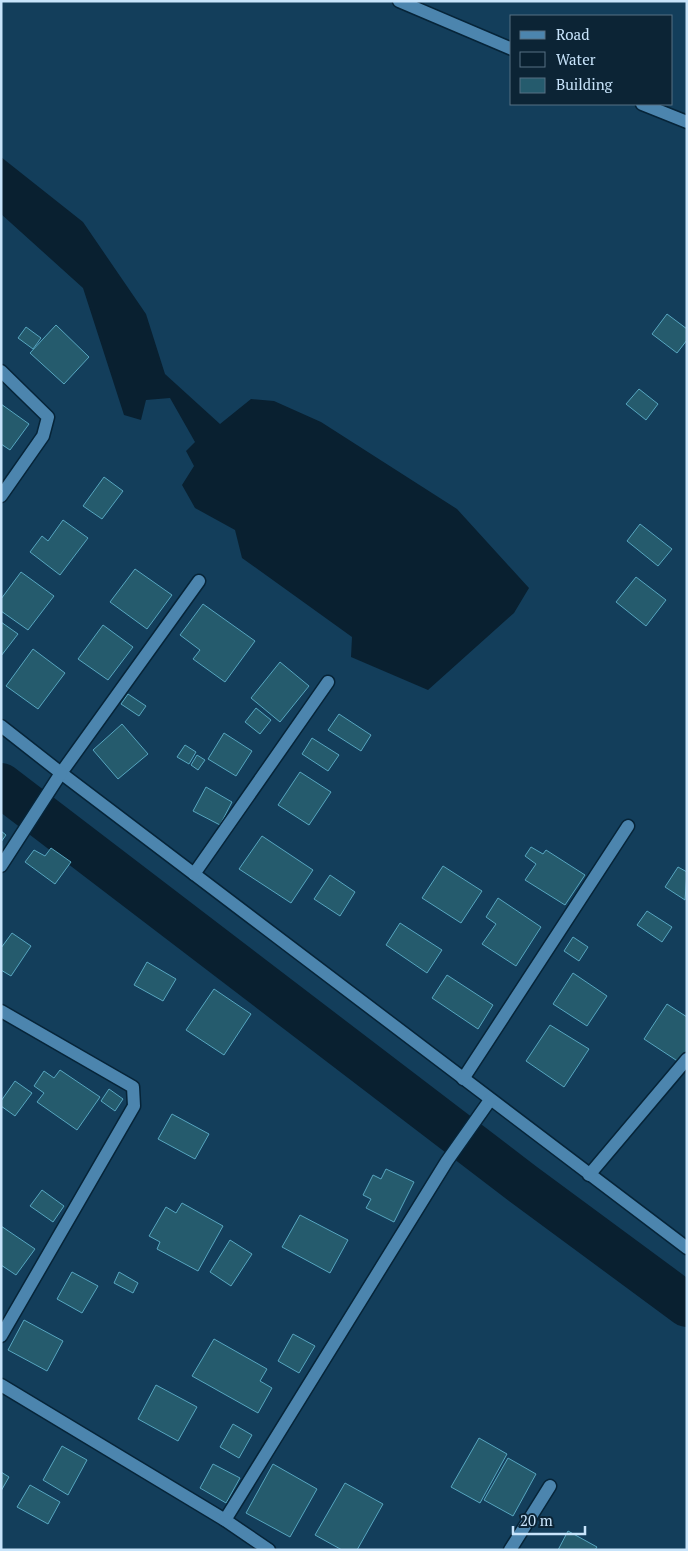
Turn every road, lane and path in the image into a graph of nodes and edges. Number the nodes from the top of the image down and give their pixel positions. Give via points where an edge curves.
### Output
1 (399, 1) edge
2 (510, 48) edge
3 (644, 105) edge
4 (687, 122) edge
5 (1, 372) edge
6 (1, 496) edge
7 (199, 582) dead end
8 (328, 682) dead end
9 (1, 726) edge
10 (61, 773) junction
11 (628, 826) dead end
12 (1, 866) edge
13 (194, 874) junction
14 (1, 1011) edge
15 (687, 1060) edge
16 (463, 1079) junction
17 (490, 1100) junction
18 (589, 1175) junction
19 (687, 1248) edge
20 (1, 1336) edge
21 (1, 1386) edge
22 (550, 1486) dead end
23 (225, 1520) junction
24 (268, 1550) edge
25 (510, 1550) edge

1 - 2 street
3 - 4 street
5 - 6 street via 48,417 43,436
7 - 10 street
8 - 13 street
9 - 10 street
10 - 12 street
10 - 13 street
11 - 16 street
13 - 16 street
14 - 20 street via 134,1087 134,1106
15 - 18 street
16 - 17 street
17 - 18 street
17 - 23 street via 447,1161
18 - 19 street
21 - 23 street
22 - 25 street
23 - 24 street

